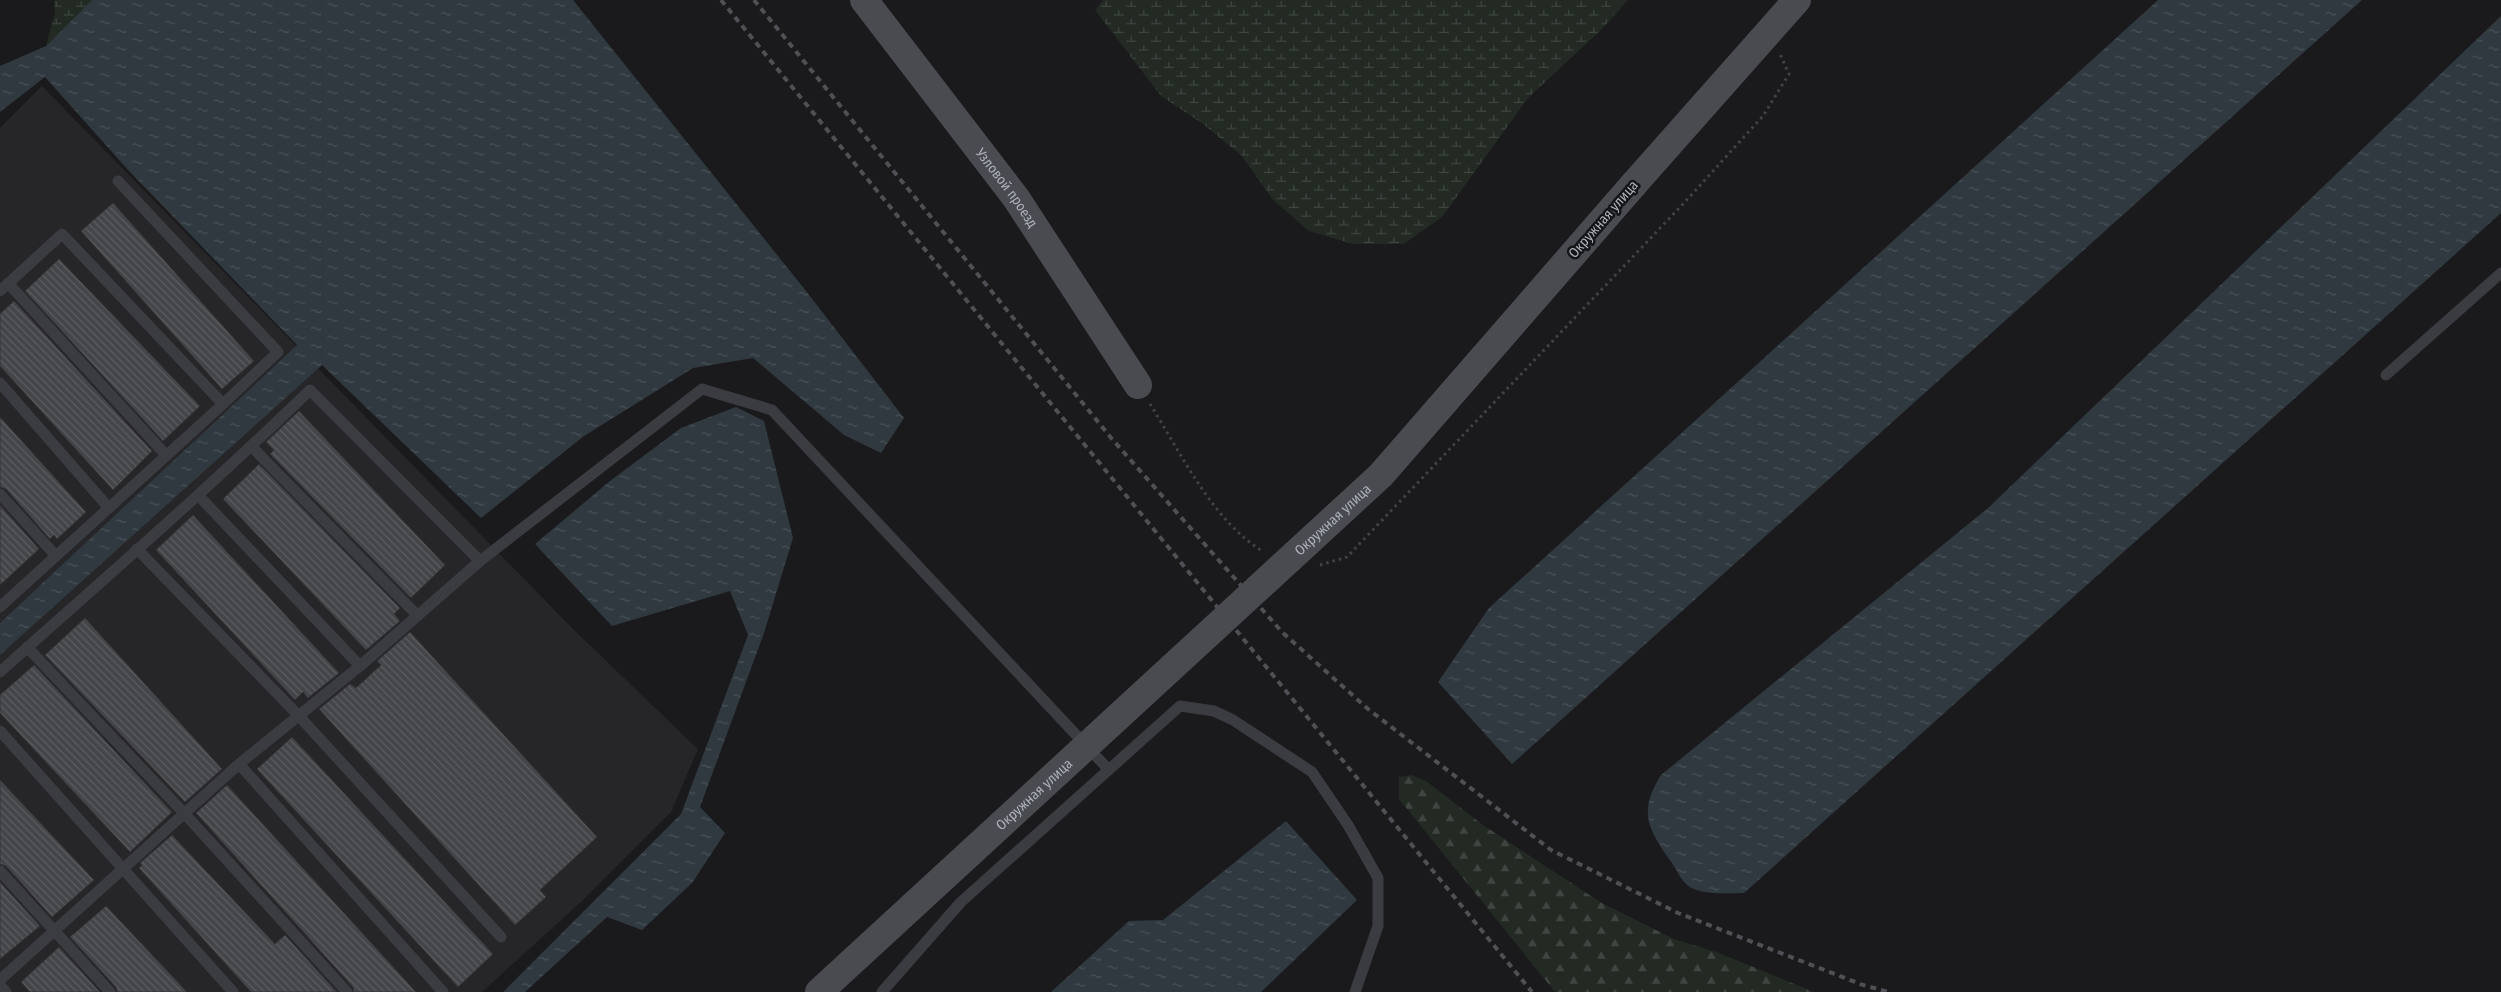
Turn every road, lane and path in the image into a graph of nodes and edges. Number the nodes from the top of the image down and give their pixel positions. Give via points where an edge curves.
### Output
1 (864, 0) edge
2 (1797, 0) edge
3 (118, 181) dead end
4 (2501, 273) edge
5 (4, 287) edge
6 (2386, 375) dead end
7 (0, 383) edge
8 (1138, 385) dead end
9 (222, 404) junction
10 (252, 446) junction
11 (166, 455) junction
12 (0, 494) edge
13 (198, 495) junction
14 (109, 508) junction
15 (137, 549) junction
16 (56, 556) junction
17 (480, 561) junction
18 (0, 607) edge
19 (416, 614) junction
20 (27, 647) junction
21 (360, 666) junction
22 (0, 672) edge
23 (298, 715) junction
24 (0, 731) edge
25 (239, 764) junction
26 (1109, 770) junction
27 (184, 814) junction
28 (124, 868) junction
29 (0, 870) edge
30 (55, 930) junction
31 (501, 937) dead end
32 (0, 980) edge
33 (0, 985) edge
34 (6, 992) edge
35 (110, 992) edge
36 (233, 992) edge
37 (346, 992) edge
38 (443, 992) edge
39 (819, 992) edge
40 (882, 992) edge
41 (1355, 992) edge

1 - 8 main road, Узловой проезд via 1016,198
2 - 39 main road, Окружная улица, bridge via 1381,475
3 - 9 lane via 278,352
4 - 6 lane
5 - 9 lane via 62,234
5 - 11 lane
7 - 14 lane
9 - 11 lane
10 - 13 lane
10 - 17 lane via 310,390
10 - 19 lane
11 - 14 lane
12 - 16 lane
13 - 15 lane
13 - 21 lane
14 - 16 lane
15 - 20 lane
15 - 23 lane
16 - 18 lane
17 - 19 lane
17 - 26 lane via 702,389 772,410
19 - 21 lane
20 - 22 lane
20 - 27 lane
21 - 23 lane
23 - 25 lane
23 - 31 lane
24 - 28 lane
25 - 27 lane
25 - 38 lane
26 - 40 lane via 961,902
26 - 41 lane via 1180,706 1214,711 1312,772 1348,825 1378,878 1378,926
27 - 28 lane
27 - 37 lane
28 - 30 lane
28 - 36 lane
29 - 30 lane
30 - 32 lane
30 - 35 lane
33 - 34 lane

